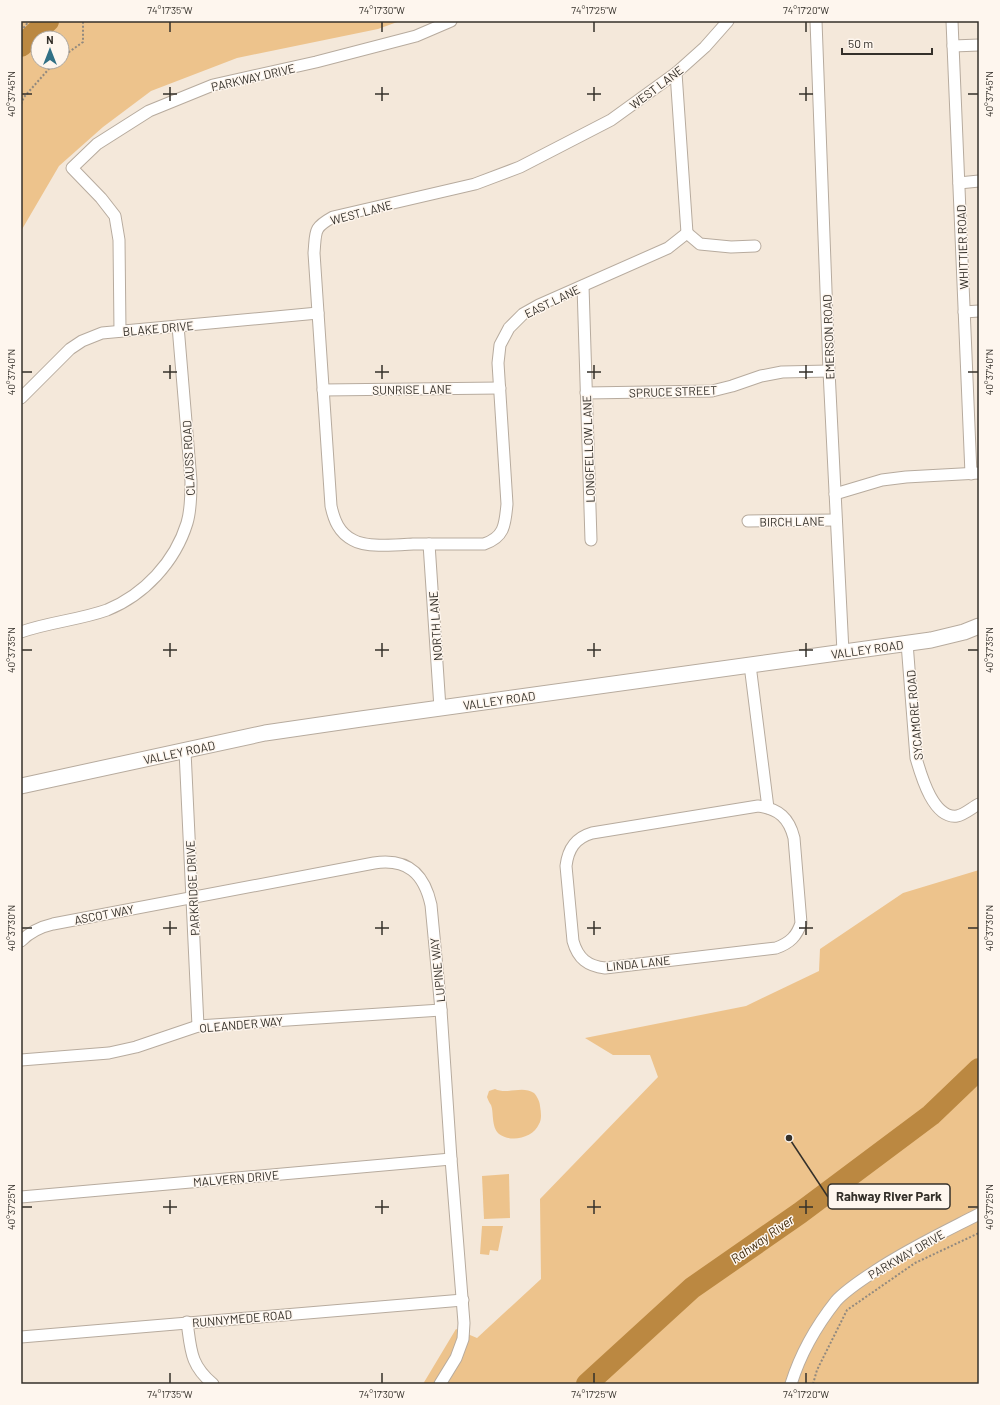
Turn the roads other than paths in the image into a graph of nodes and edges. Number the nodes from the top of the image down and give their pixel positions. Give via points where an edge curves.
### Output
1 (451, 21) edge
2 (728, 21) edge
3 (816, 21) edge
4 (952, 21) edge
5 (979, 45) edge
6 (953, 46) junction
7 (676, 73) junction
8 (979, 181) edge
9 (959, 183) junction
10 (687, 233) junction
11 (755, 246) dead end
12 (583, 286) junction
13 (979, 311) edge
14 (964, 312) junction
15 (318, 313) junction
16 (178, 326) junction
17 (120, 332) junction
18 (829, 371) junction
19 (500, 388) junction
20 (323, 390) junction
21 (586, 393) junction
22 (21, 398) edge
23 (975, 473) edge
24 (835, 494) junction
25 (836, 520) junction
26 (748, 521) dead end
27 (591, 540) dead end
28 (430, 544) junction
29 (979, 626) edge
30 (21, 632) edge
31 (907, 643) junction
32 (843, 652) junction
33 (750, 665) junction
34 (440, 708) junction
35 (185, 751) junction
36 (21, 786) edge
37 (979, 804) edge
38 (768, 808) junction
39 (192, 898) junction
40 (21, 941) edge
41 (441, 1010) junction
42 (198, 1026) junction
43 (21, 1060) edge
44 (451, 1159) junction
45 (21, 1197) edge
46 (979, 1214) edge
47 (463, 1300) junction
48 (187, 1322) junction
49 (21, 1337) edge
50 (213, 1384) edge
51 (440, 1384) edge
52 (791, 1384) edge

1 - 17 street, PARKWAY DRIVE via 416,36 213,85 149,111 96,144 72,168 101,198 114,216 119,240
2 - 7 street, WEST LANE via 705,47
3 - 18 street, EMERSON ROAD
4 - 6 street, WHITTIER ROAD
5 - 6 street
6 - 9 street, WHITTIER ROAD
7 - 10 street
7 - 15 street, WEST LANE via 611,120 520,167 475,184 333,217 320,224 315,234 314,253
8 - 9 street
9 - 14 street, WHITTIER ROAD
10 - 11 street via 700,244
10 - 12 street, EAST LANE via 668,248
12 - 19 street, EAST LANE via 523,314 509,328 500,345
12 - 21 street, LONGFELLOW LANE
13 - 14 street
14 - 23 street, WHITTIER ROAD
15 - 16 street, BLAKE DRIVE
15 - 20 street, WEST LANE
16 - 17 street, BLAKE DRIVE
16 - 30 street, CLAUSS ROAD via 191,481 191,500 181,541 159,574 144,588 125,600 107,610 39,625
17 - 22 street, BLAKE DRIVE via 102,333 70,349
18 - 21 street, SPRUCE STREET via 782,372 712,391
18 - 24 street, EMERSON ROAD
19 - 20 street, SUNRISE LANE
19 - 28 street, EAST LANE via 506,524 501,533 484,544
20 - 28 street, WEST LANE via 331,506 333,518 339,529 354,541 375,545
21 - 27 street, LONGFELLOW LANE
23 - 24 street via 882,480
24 - 25 street, EMERSON ROAD
25 - 26 street, BIRCH LANE
25 - 32 street, EMERSON ROAD
28 - 34 street, NORTH LANE
29 - 31 street, VALLEY ROAD via 931,640
31 - 32 street, VALLEY ROAD
31 - 37 street, SYCAMORE ROAD via 916,758 927,789 938,808 949,815 958,816
32 - 33 street, VALLEY ROAD
33 - 34 street, VALLEY ROAD
33 - 38 street
34 - 35 street, VALLEY ROAD via 265,733
35 - 36 street, VALLEY ROAD
35 - 39 street, PARKRIDGE DRIVE
38 - 38 street, LINDA LANE via 750,807 607,830 579,839 567,856 566,866 573,941 580,956 587,963 605,968 776,948 793,939 801,923 794,838 785,818
39 - 40 street, ASCOT WAY via 41,927
39 - 41 street, LUPINE WAY via 374,863 402,865 418,875 428,891
39 - 42 street, PARKRIDGE DRIVE
41 - 42 street, OLEANDER WAY
41 - 44 street, LUPINE WAY
42 - 43 street, OLEANDER WAY via 136,1047 109,1053
44 - 45 street, MALVERN DRIVE
44 - 47 street, LUPINE WAY
46 - 52 street, PARKWAY DRIVE via 896,1258 860,1281 837,1301 806,1348
47 - 48 street, RUNNYMEDE ROAD
47 - 51 street, LUPINE WAY via 463,1339 456,1358
48 - 49 street, RUNNYMEDE ROAD
48 - 50 street via 197,1367

